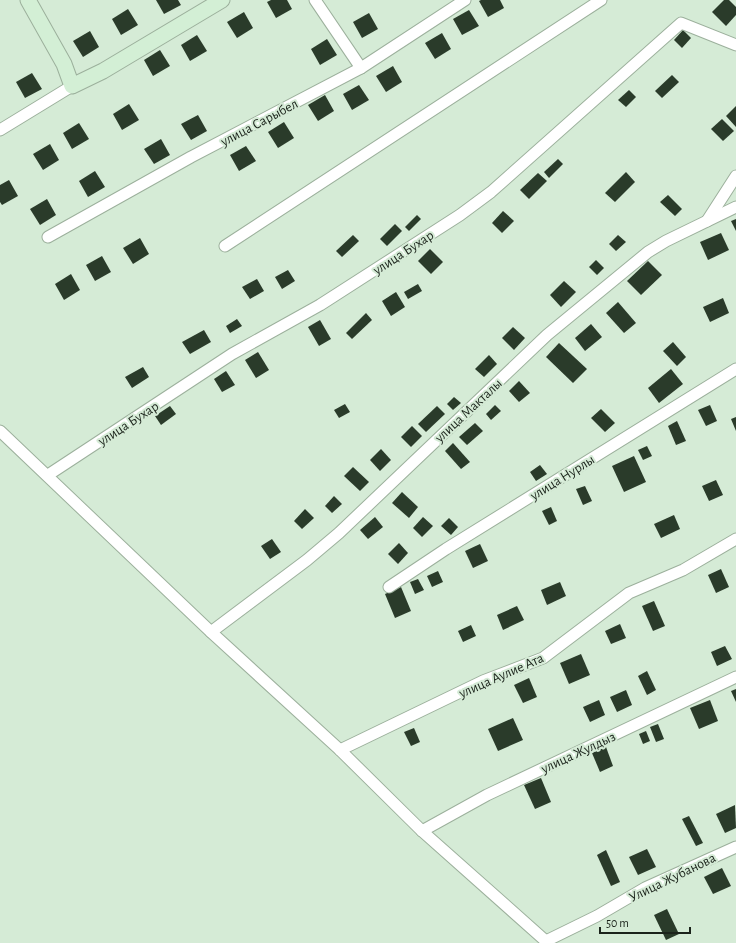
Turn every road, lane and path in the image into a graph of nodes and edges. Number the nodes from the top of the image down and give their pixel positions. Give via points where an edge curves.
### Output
1 (28, 0) edge
2 (222, 0) edge
3 (314, 0) edge
4 (465, 0) edge
5 (601, 0) edge
6 (736, 46) edge
7 (360, 68) junction
8 (72, 86) junction
9 (0, 130) edge
10 (736, 176) edge
11 (736, 207) edge
12 (707, 222) junction
13 (48, 237) dead end
14 (225, 246) dead end
15 (736, 369) edge
16 (0, 431) edge
17 (48, 476) junction
18 (736, 539) edge
19 (389, 587) dead end
20 (211, 632) junction
21 (736, 677) edge
22 (340, 750) junction
23 (422, 831) junction
24 (736, 847) edge
25 (547, 942) edge

1 - 8 street via 64,64
2 - 8 street via 103,71
3 - 7 street
4 - 7 street, улица Сарыбел
5 - 14 street
6 - 17 street, улица Бухар via 681,23 491,192 460,215 320,305 232,354
7 - 13 street, улица Сарыбел via 191,157
8 - 9 street
10 - 12 street
11 - 12 street, улица Макталы
12 - 20 street, улица Макталы via 648,252 547,335 307,560
15 - 19 street, улица Нурлы
16 - 17 street
17 - 20 street
18 - 22 street, улица Аулие Ата via 683,570 629,593 544,658 483,681
20 - 22 street
21 - 23 street, улица Жулдыз via 487,795
22 - 23 street
23 - 25 street
24 - 25 street, Улица Жубанова via 645,888

